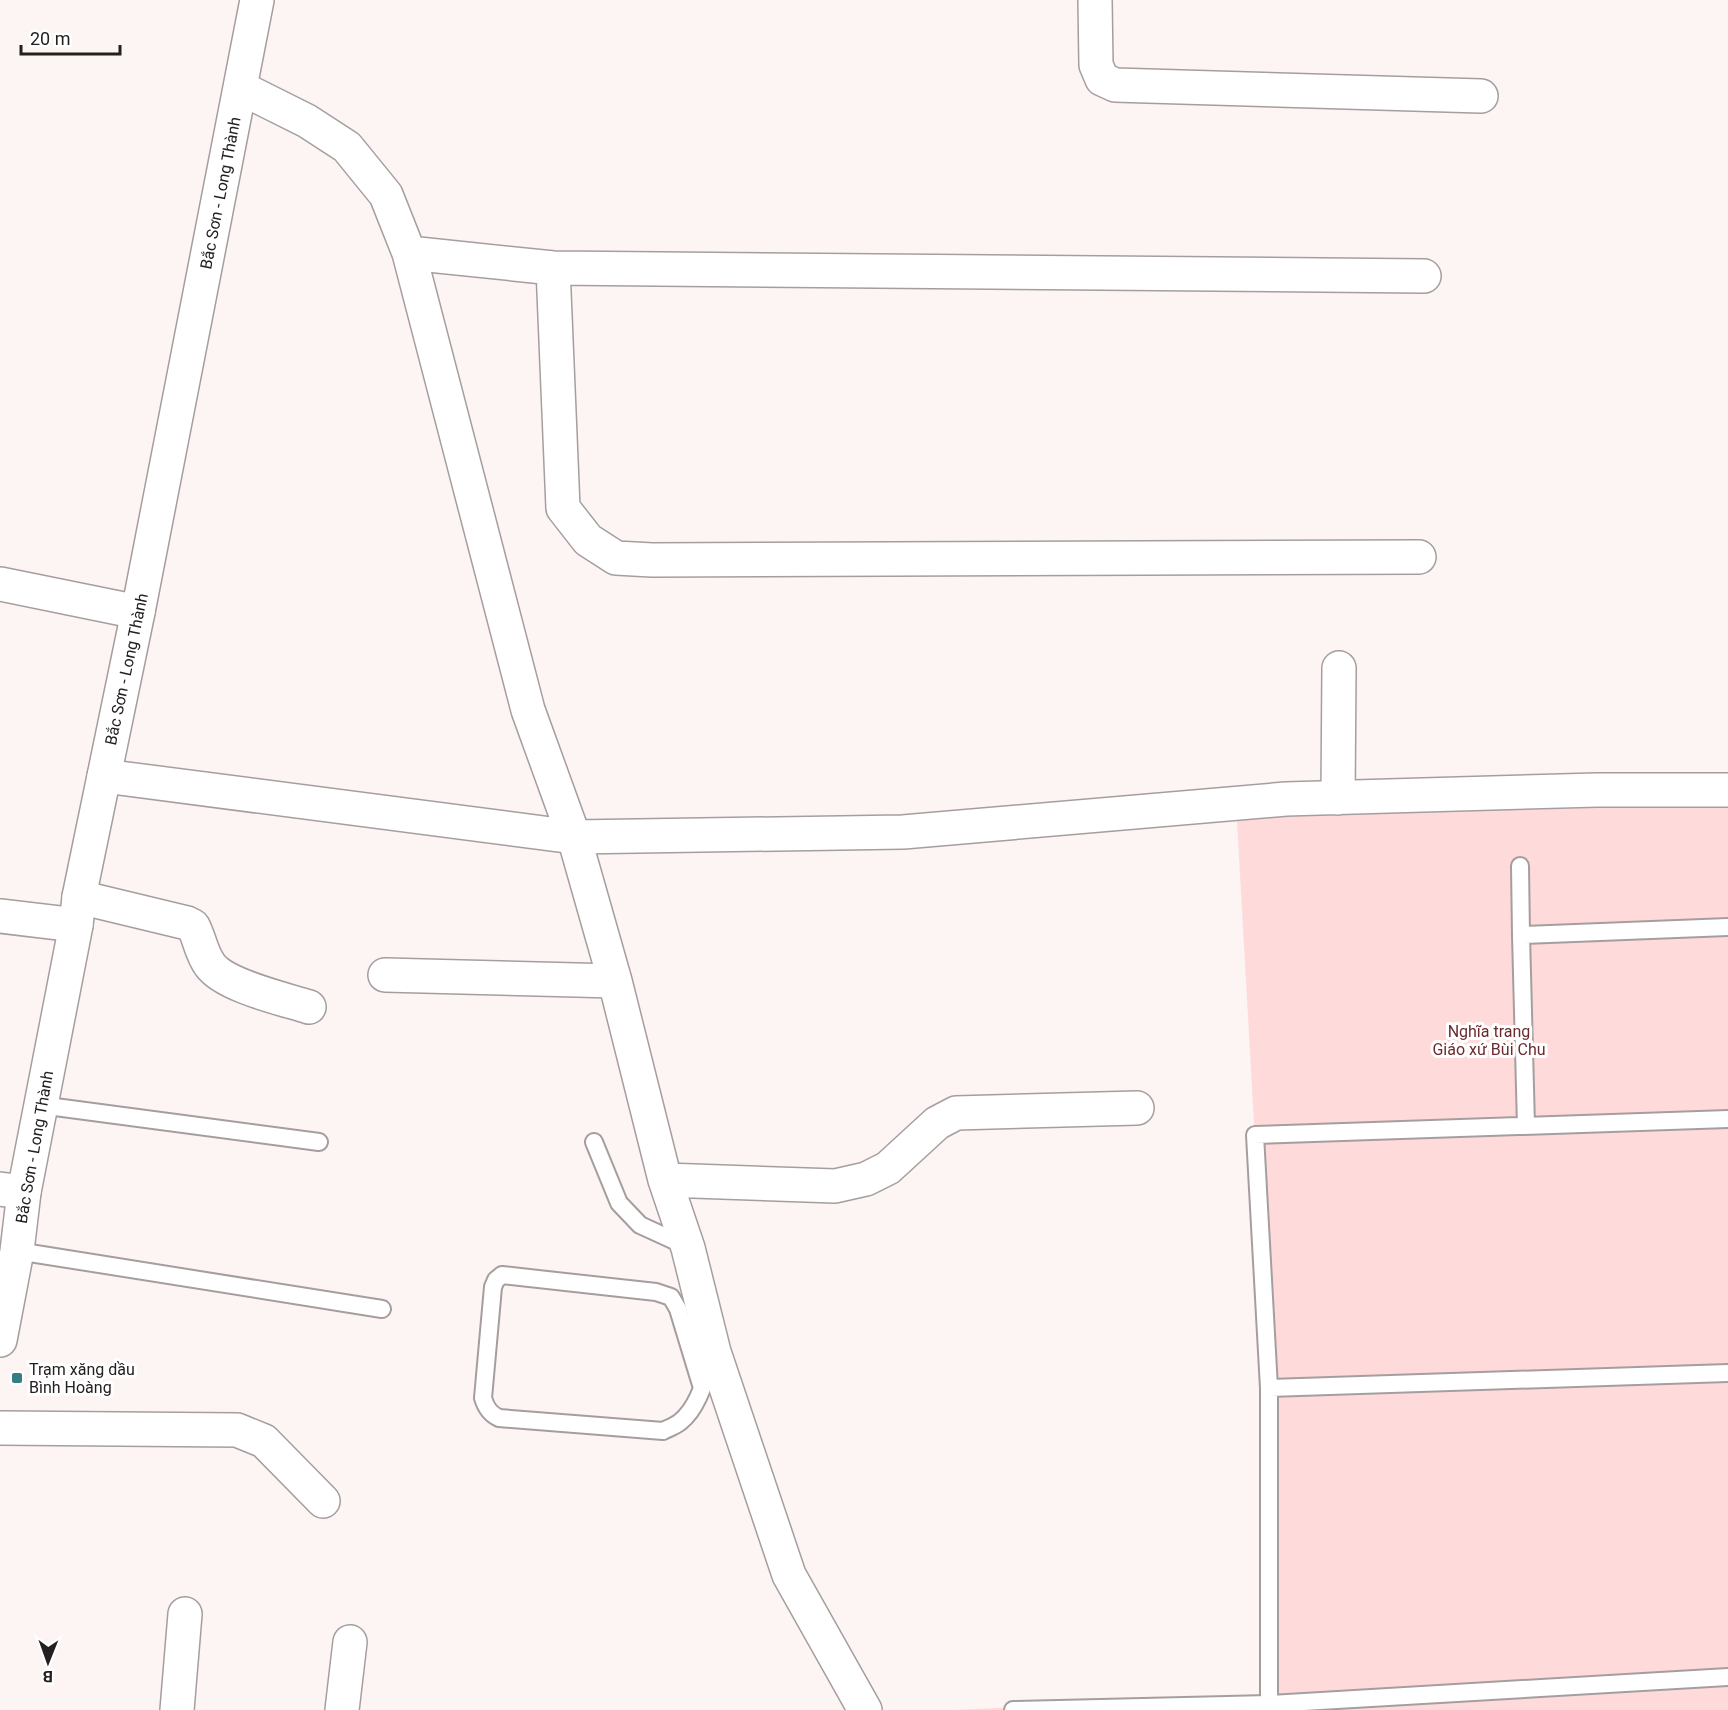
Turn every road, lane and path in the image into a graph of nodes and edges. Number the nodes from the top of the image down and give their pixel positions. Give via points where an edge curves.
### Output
1 (257, 0) edge
2 (1095, 0) edge
3 (240, 88) junction
4 (1481, 96) dead end
5 (409, 253) junction
6 (553, 268) junction
7 (1424, 276) dead end
8 (1419, 557) dead end
9 (0, 584) edge
10 (138, 612) junction
11 (1339, 668) dead end
12 (104, 776) junction
13 (1728, 790) edge
14 (1338, 798) junction
15 (574, 837) junction
16 (1520, 866) dead end
17 (77, 911) junction
18 (0, 916) edge
19 (1728, 927) edge
20 (1521, 934) junction
21 (385, 975) dead end
22 (615, 981) junction
23 (309, 1007) dead end
24 (40, 1105) junction
25 (1137, 1108) dead end
26 (1728, 1119) edge
27 (1526, 1126) junction
28 (319, 1142) dead end
29 (594, 1142) dead end
30 (665, 1180) junction
31 (12, 1190) edge
32 (688, 1248) junction
33 (17, 1251) junction
34 (382, 1309) dead end
35 (0, 1337) edge
36 (714, 1352) junction
37 (1728, 1373) edge
38 (702, 1388) junction
39 (1269, 1388) junction
40 (0, 1428) edge
41 (323, 1502) dead end
42 (185, 1614) dead end
43 (350, 1642) dead end
44 (1728, 1677) edge
45 (1269, 1704) junction
46 (177, 1710) edge
47 (342, 1710) edge
48 (865, 1710) edge
49 (1013, 1710) edge

1 - 3 street, Bắc Sơn - Long Thành
2 - 4 street via 1096,65 1102,79 1115,85
3 - 5 street via 307,121 347,147 386,195
3 - 10 street, Bắc Sơn - Long Thành
5 - 6 street
5 - 15 street via 528,710
6 - 7 street
6 - 8 street via 564,508 588,540 616,558
9 - 10 street
10 - 12 street, Bắc Sơn - Long Thành
11 - 14 street
12 - 15 street
12 - 17 street, Bắc Sơn - Long Thành
13 - 14 street
14 - 15 street via 1286,799 903,832
15 - 22 street
16 - 20 lane
17 - 18 street
17 - 23 street via 187,923 193,926 202,952 215,972 228,981
17 - 24 street, Bắc Sơn - Long Thành
19 - 20 lane
20 - 27 lane
21 - 22 street
22 - 30 street
24 - 28 lane
24 - 31 street, Bắc Sơn - Long Thành
25 - 30 street via 956,1113 937,1123 888,1168 866,1179 835,1186
26 - 27 lane
27 - 39 lane via 1255,1135
29 - 32 lane via 619,1203 640,1225
30 - 32 street
31 - 33 street, Bắc Sơn - Long Thành
32 - 36 street
33 - 34 lane
33 - 35 street, Bắc Sơn - Long Thành
36 - 38 lane
36 - 48 street via 789,1575
37 - 39 lane
38 - 38 lane via 687,1416 663,1431 492,1416 483,1398 496,1280 502,1275 656,1292 671,1297
39 - 45 lane
40 - 41 street via 237,1430 264,1441
42 - 46 street
43 - 47 street
44 - 45 lane
45 - 49 lane

